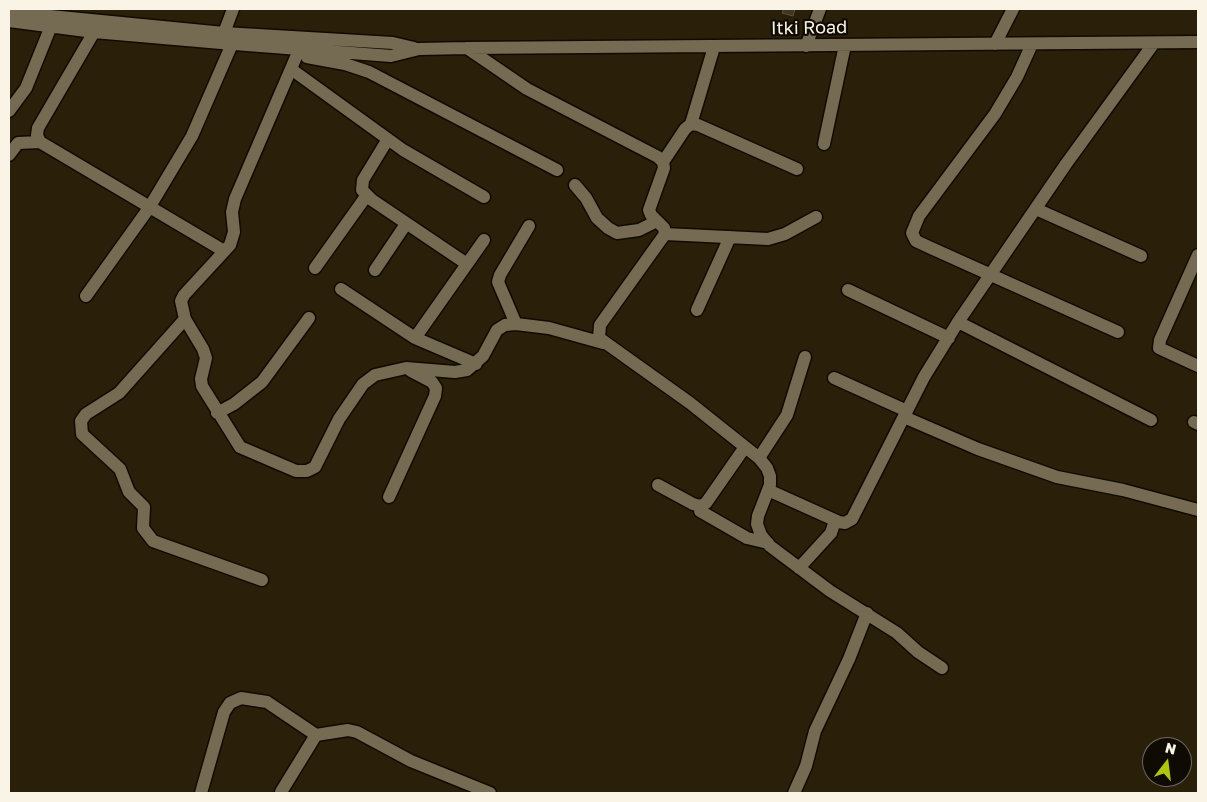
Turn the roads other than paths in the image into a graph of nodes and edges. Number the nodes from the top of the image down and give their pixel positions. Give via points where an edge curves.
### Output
1 (233, 9) edge
2 (820, 9) edge
3 (1013, 9) edge
4 (9, 12) edge
5 (47, 17) edge
6 (9, 21) edge
7 (94, 32) junction
8 (224, 33) junction
9 (1198, 42) edge
10 (1154, 43) junction
11 (232, 44) junction
12 (995, 44) junction
13 (1032, 44) junction
14 (806, 46) junction
15 (845, 46) junction
16 (714, 47) junction
17 (467, 48) junction
18 (419, 49) junction
19 (298, 53) junction
20 (291, 69) junction
21 (9, 111) edge
22 (691, 124) junction
23 (388, 139) junction
24 (40, 142) junction
25 (824, 144) dead end
26 (9, 156) edge
27 (663, 162) junction
28 (798, 169) dead end
29 (557, 170) dead end
30 (575, 185) dead end
31 (366, 195) junction
32 (484, 197) dead end
33 (149, 208) junction
34 (1036, 208) junction
35 (816, 217) dead end
36 (657, 221) junction
37 (406, 224) junction
38 (529, 226) dead end
39 (665, 234) junction
40 (730, 237) junction
41 (484, 240) dead end
42 (224, 251) junction
43 (1198, 255) edge
44 (1141, 256) dead end
45 (467, 264) junction
46 (315, 268) dead end
47 (375, 270) dead end
48 (991, 274) junction
49 (341, 289) dead end
50 (848, 290) dead end
51 (86, 296) dead end
52 (697, 310) dead end
53 (309, 318) dead end
54 (185, 319) junction
55 (958, 322) junction
56 (516, 324) junction
57 (1118, 332) dead end
58 (415, 338) junction
59 (948, 338) junction
60 (603, 343) junction
61 (805, 357) dead end
62 (476, 364) junction
63 (1198, 366) edge
64 (406, 368) junction
65 (834, 378) dead end
66 (218, 413) junction
67 (906, 414) junction
68 (1152, 420) dead end
69 (745, 447) junction
70 (759, 458) junction
71 (658, 485) dead end
72 (768, 490) junction
73 (389, 497) dead end
74 (1198, 510) edge
75 (700, 511) dead end
76 (839, 522) junction
77 (768, 543) junction
78 (799, 568) junction
79 (262, 580) dead end
80 (867, 613) junction
81 (942, 668) dead end
82 (316, 735) junction
83 (281, 792) edge
84 (201, 793) edge
85 (490, 793) edge
86 (794, 793) edge

1 - 8 street
2 - 14 street
3 - 12 street
4 - 5 street
5 - 6 street
5 - 7 street
5 - 8 street
5 - 21 street via 26,88
7 - 11 street
7 - 24 street via 38,128
8 - 18 street via 393,44
9 - 10 street, Itki Road
10 - 13 street, Itki Road
10 - 34 street
11 - 19 street
11 - 33 street via 192,136
12 - 13 street, Itki Road
12 - 15 street, Itki Road
13 - 48 street via 995,114 919,216 912,233 916,241
14 - 15 street, Itki Road
14 - 16 street, Itki Road
15 - 25 street
16 - 17 street, Itki Road
16 - 22 street
17 - 18 street, Itki Road
17 - 27 street via 527,89
18 - 19 street via 391,56
19 - 20 street
19 - 29 street via 359,67
20 - 23 street
20 - 42 street via 235,199 233,238
22 - 27 street via 684,129
22 - 28 street
23 - 31 street via 361,185
23 - 32 street
24 - 26 street via 18,143
24 - 33 street
27 - 36 street via 664,168 649,204 651,215
30 - 36 street via 601,223 617,233 639,230
31 - 37 street
31 - 46 street
33 - 42 street
33 - 51 street
34 - 44 street
34 - 48 street
35 - 40 street via 774,238
36 - 39 street
37 - 45 street
37 - 47 street
38 - 56 street via 498,282
39 - 40 street
39 - 60 street via 600,325 598,332
40 - 52 street
41 - 45 street
42 - 54 street via 180,301
43 - 63 street via 1159,348
45 - 58 street
48 - 55 street
48 - 57 street
49 - 58 street
50 - 59 street
53 - 66 street via 262,382
54 - 66 street via 203,349 206,358 202,386
54 - 79 street via 119,393 86,414 80,421 82,434 120,469 129,492 144,507 143,528 153,541
55 - 59 street
55 - 68 street
56 - 60 street via 560,331
56 - 62 street via 497,330
58 - 62 street
59 - 67 street
60 - 69 street via 661,381
61 - 70 street via 787,415
62 - 64 street via 455,372
64 - 66 street via 381,373 363,384 315,467 307,471 296,471 240,447
64 - 73 street via 432,382 436,388 435,396
65 - 67 street
67 - 74 street via 978,449 1057,477
67 - 76 street via 852,519
69 - 70 street
69 - 71 street via 706,503 700,506
70 - 72 street via 770,476
72 - 76 street
72 - 77 street via 757,524
75 - 77 street via 747,538
76 - 78 street
77 - 78 street
78 - 80 street
80 - 81 street
80 - 86 street via 815,731 806,766
82 - 83 street
82 - 84 street via 267,702 241,698 230,703 220,722
82 - 85 street via 348,730 357,732 411,761

